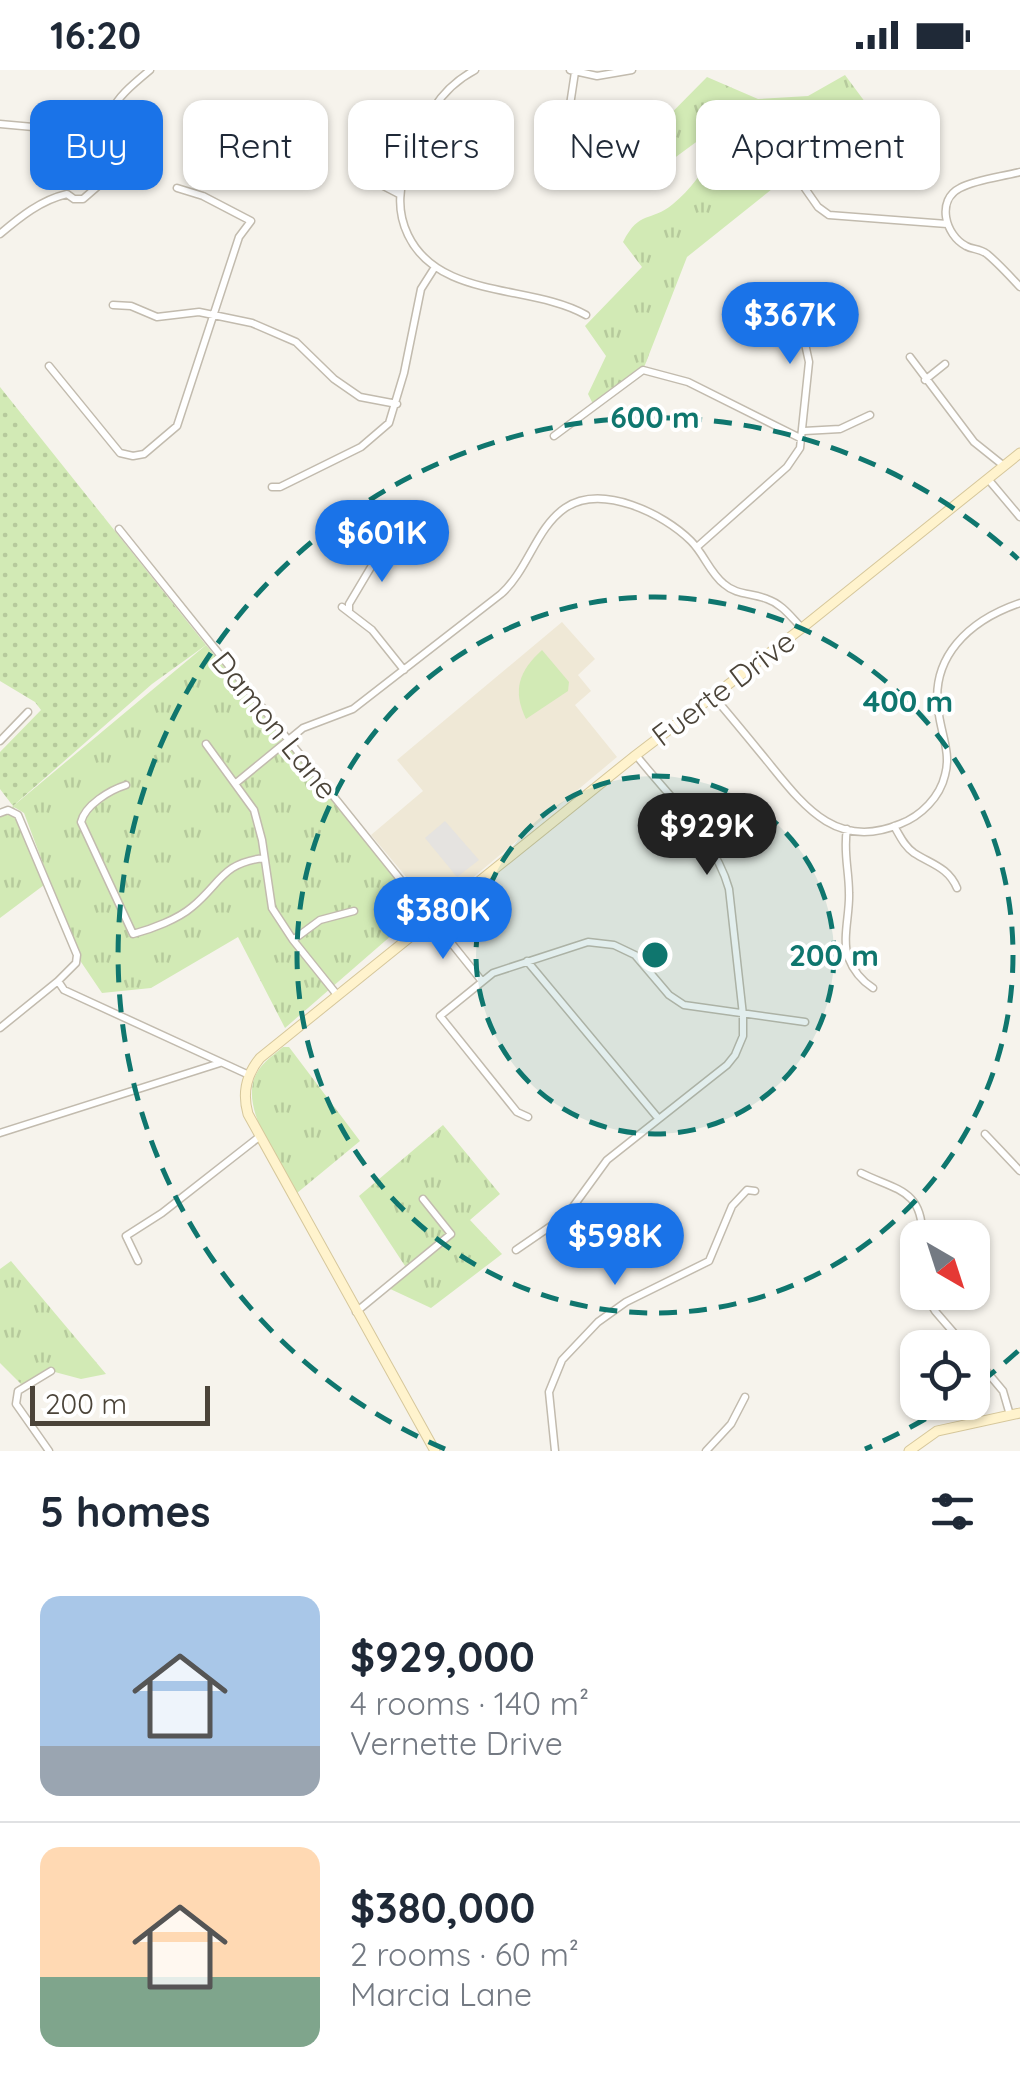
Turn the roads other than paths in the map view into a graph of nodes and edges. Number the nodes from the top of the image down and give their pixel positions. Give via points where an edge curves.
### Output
1 (150, 70) edge
2 (475, 70) edge
3 (632, 70) edge
4 (572, 71) edge
5 (116, 100) edge
6 (570, 100) edge
7 (0, 124) edge
8 (30, 127) edge
9 (1020, 172) edge
10 (176, 188) dead end
11 (93, 190) edge
12 (391, 190) edge
13 (806, 190) edge
14 (399, 194) junction
15 (948, 224) junction
16 (0, 234) edge
17 (435, 267) junction
18 (1020, 287) edge
19 (779, 302) dead end
20 (113, 304) dead end
21 (213, 314) junction
22 (586, 315) dead end
23 (910, 357) dead end
24 (946, 364) dead end
25 (49, 366) dead end
26 (925, 380) junction
27 (397, 404) junction
28 (870, 415) dead end
29 (803, 435) junction
30 (554, 436) dead end
31 (1020, 453) edge
32 (1004, 466) junction
33 (988, 478) junction
34 (272, 488) dead end
35 (1020, 517) edge
36 (119, 529) dead end
37 (697, 547) junction
38 (386, 550) dead end
39 (1020, 603) edge
40 (802, 628) junction
41 (404, 670) junction
42 (714, 697) junction
43 (28, 712) dead end
44 (0, 741) edge
45 (287, 741) junction
46 (206, 744) dead end
47 (636, 756) junction
48 (236, 783) junction
49 (126, 784) dead end
50 (0, 813) edge
51 (894, 826) junction
52 (847, 830) junction
53 (264, 858) junction
54 (956, 888) dead end
55 (354, 911) dead end
56 (432, 921) junction
57 (293, 940) junction
58 (527, 961) junction
59 (481, 980) junction
60 (58, 981) junction
61 (873, 988) dead end
62 (338, 996) junction
63 (743, 1015) junction
64 (805, 1022) dead end
65 (0, 1028) edge
66 (221, 1063) junction
67 (249, 1075) junction
68 (528, 1117) dead end
69 (658, 1118) junction
70 (0, 1133) edge
71 (985, 1134) dead end
72 (260, 1137) junction
73 (1020, 1171) edge
74 (861, 1173) dead end
75 (754, 1190) dead end
76 (422, 1199) dead end
77 (920, 1220) edge
78 (516, 1250) dead end
79 (138, 1261) dead end
80 (934, 1310) edge
81 (356, 1312) junction
82 (951, 1330) edge
83 (51, 1371) dead end
84 (990, 1376) edge
85 (745, 1396) dead end
86 (1015, 1414) edge
87 (48, 1451) edge
88 (435, 1451) edge
89 (556, 1451) edge
90 (706, 1451) edge
91 (909, 1451) edge

1 - 5 street
2 - 14 street via 430,112
3 - 4 street via 597,76
4 - 6 street
7 - 8 street
9 - 15 street via 956,190 946,207
10 - 21 street via 251,221
11 - 16 street via 84,198 54,197
12 - 14 street
13 - 15 street via 829,215
14 - 17 street via 406,232
15 - 18 street via 956,238 981,249
17 - 22 street
17 - 27 street via 421,289
19 - 29 street via 804,340 809,362
20 - 21 street via 157,318
21 - 25 street via 176,426 138,456 113,447
21 - 27 street via 296,342 347,389
23 - 26 street
24 - 26 street
26 - 32 street via 974,442
27 - 34 street via 384,428 361,447
28 - 29 street
29 - 30 street via 688,382 642,370
29 - 37 street via 787,467
31 - 32 street, Fuerte Drive
32 - 33 street, Fuerte Drive
33 - 35 street
33 - 40 street, Fuerte Drive
36 - 45 street, Damon Lane
37 - 40 street via 728,588 777,604
37 - 41 street via 670,524 633,507 598,499 573,504 548,527 507,588
38 - 41 street via 346,608
39 - 51 street via 978,622 950,652 937,688 948,753 944,780 927,806
40 - 42 street, Fuerte Drive
41 - 45 street via 354,709
42 - 47 street, Fuerte Drive
42 - 52 street via 806,808
43 - 44 street
45 - 48 street
45 - 56 street, Damon Lane
46 - 48 street
47 - 56 street, Fuerte Drive
47 - 63 street via 724,873
48 - 53 street via 254,810
49 - 53 street via 85,810 81,822 133,934 184,912 236,864
50 - 60 street via 18,815 77,955
51 - 52 street
51 - 54 street via 908,848 940,866
52 - 61 street via 847,954
53 - 57 street via 272,908
55 - 57 street via 320,920
56 - 59 street, Damon Lane
56 - 62 street, Fuerte Drive
57 - 62 street
58 - 59 street
58 - 63 street via 581,943 608,943 634,955 684,1005
58 - 69 street
59 - 68 street via 440,1016 517,1112
60 - 65 street
60 - 66 street via 64,990
62 - 67 street, Fuerte Drive via 260,1058
63 - 64 street
63 - 69 street via 732,1060
66 - 67 street
66 - 70 street
67 - 72 street via 246,1108
69 - 78 street via 599,1168 567,1215
71 - 73 street
72 - 79 street via 126,1236
72 - 81 street
74 - 77 street via 906,1193
75 - 89 street via 732,1206 709,1260 626,1302 562,1360 549,1392
76 - 81 street via 451,1234
80 - 82 street
81 - 88 street
83 - 87 street via 18,1391 16,1404
84 - 86 street
85 - 90 street
86 - 91 street via 937,1431

